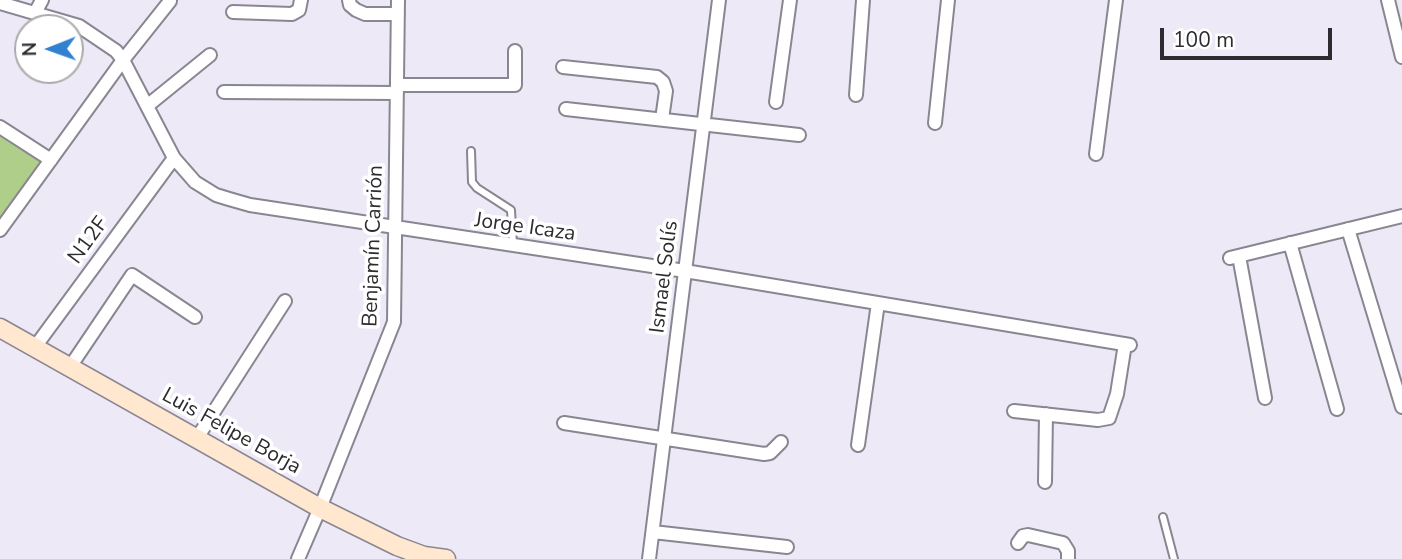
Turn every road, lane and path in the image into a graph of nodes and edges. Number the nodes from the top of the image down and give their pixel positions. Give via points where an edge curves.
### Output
1 (42, 0) edge
2 (301, 0) edge
3 (349, 0) edge
4 (398, 0) edge
5 (719, 0) edge
6 (790, 0) edge
7 (863, 0) edge
8 (948, 0) edge
9 (1116, 0) edge
10 (1388, 0) edge
11 (170, 1) edge
12 (0, 2) edge
13 (233, 12) dead end
14 (35, 13) junction
15 (397, 15) junction
16 (515, 51) dead end
17 (210, 55) dead end
18 (1402, 57) edge
19 (123, 60) junction
20 (563, 67) dead end
21 (397, 89) junction
22 (224, 92) dead end
23 (856, 95) dead end
24 (776, 102) dead end
25 (147, 106) junction
26 (566, 109) dead end
27 (662, 119) junction
28 (935, 123) dead end
29 (703, 124) junction
30 (0, 127) edge
31 (799, 135) dead end
32 (471, 150) dead end
33 (1096, 154) dead end
34 (174, 158) junction
35 (51, 160) junction
36 (1402, 216) edge
37 (397, 229) junction
38 (1348, 229) junction
39 (0, 230) edge
40 (1290, 243) junction
41 (513, 246) junction
42 (685, 271) junction
43 (285, 301) dead end
44 (878, 303) junction
45 (195, 317) dead end
46 (0, 328) edge
47 (35, 348) junction
48 (71, 368) junction
49 (1265, 398) dead end
50 (1402, 407) edge
51 (1337, 408) dead end
52 (1014, 411) dead end
53 (1046, 414) junction
54 (564, 423) dead end
55 (197, 438) junction
56 (664, 438) junction
57 (781, 442) dead end
58 (858, 445) dead end
59 (1045, 482) dead end
60 (320, 508) junction
61 (1163, 517) dead end
62 (653, 532) junction
63 (1018, 542) dead end
64 (787, 547) dead end
65 (424, 557) edge
66 (298, 559) edge
67 (446, 559) edge
68 (649, 559) edge
69 (1068, 559) edge
70 (1174, 559) edge

1 - 14 street
2 - 13 street via 302,6 292,14
3 - 15 street via 365,14
4 - 15 street, Benjamín Carrión
5 - 29 street, Ismael Solís
6 - 24 street
7 - 23 street
8 - 28 street
9 - 33 street
10 - 18 street
11 - 19 street
12 - 14 street, Jorge Icaza
14 - 19 street, Jorge Icaza via 79,26
15 - 21 street, Benjamín Carrión
16 - 21 street via 515,85
17 - 25 street
19 - 25 street, Jorge Icaza
19 - 35 street
20 - 27 street via 657,77 666,92
21 - 22 street
21 - 37 street, Benjamín Carrión
25 - 34 street, Jorge Icaza
26 - 27 street
27 - 29 street
29 - 31 street
29 - 42 street, Ismael Solís
30 - 35 street
32 - 41 lane via 472,182 512,210
34 - 37 street, Jorge Icaza via 195,182 216,195 250,205
34 - 47 street, N12F
35 - 39 street
36 - 38 street
37 - 41 street, Jorge Icaza
37 - 60 street, Benjamín Carrión via 391,333
38 - 40 street
38 - 50 street
40 - 49 street via 1234,257
40 - 51 street
41 - 42 street, Jorge Icaza
42 - 44 street, Jorge Icaza
42 - 56 street, Ismael Solís
43 - 55 street
44 - 53 street, Jorge Icaza via 1128,345 1109,418
44 - 58 street
45 - 48 street via 132,275
46 - 47 street, Luis Felipe Borja
47 - 48 street, Luis Felipe Borja
48 - 55 street, Luis Felipe Borja
52 - 53 street
53 - 59 street
54 - 56 street
55 - 60 street, Luis Felipe Borja
56 - 57 street via 764,454
56 - 62 street, Ismael Solís
60 - 65 street, Luis Felipe Borja
60 - 66 street, Benjamín Carrión
61 - 70 lane
62 - 64 street
62 - 68 street, Ismael Solís
63 - 69 street via 1028,535 1063,543
65 - 67 street, Luis Felipe Borja

